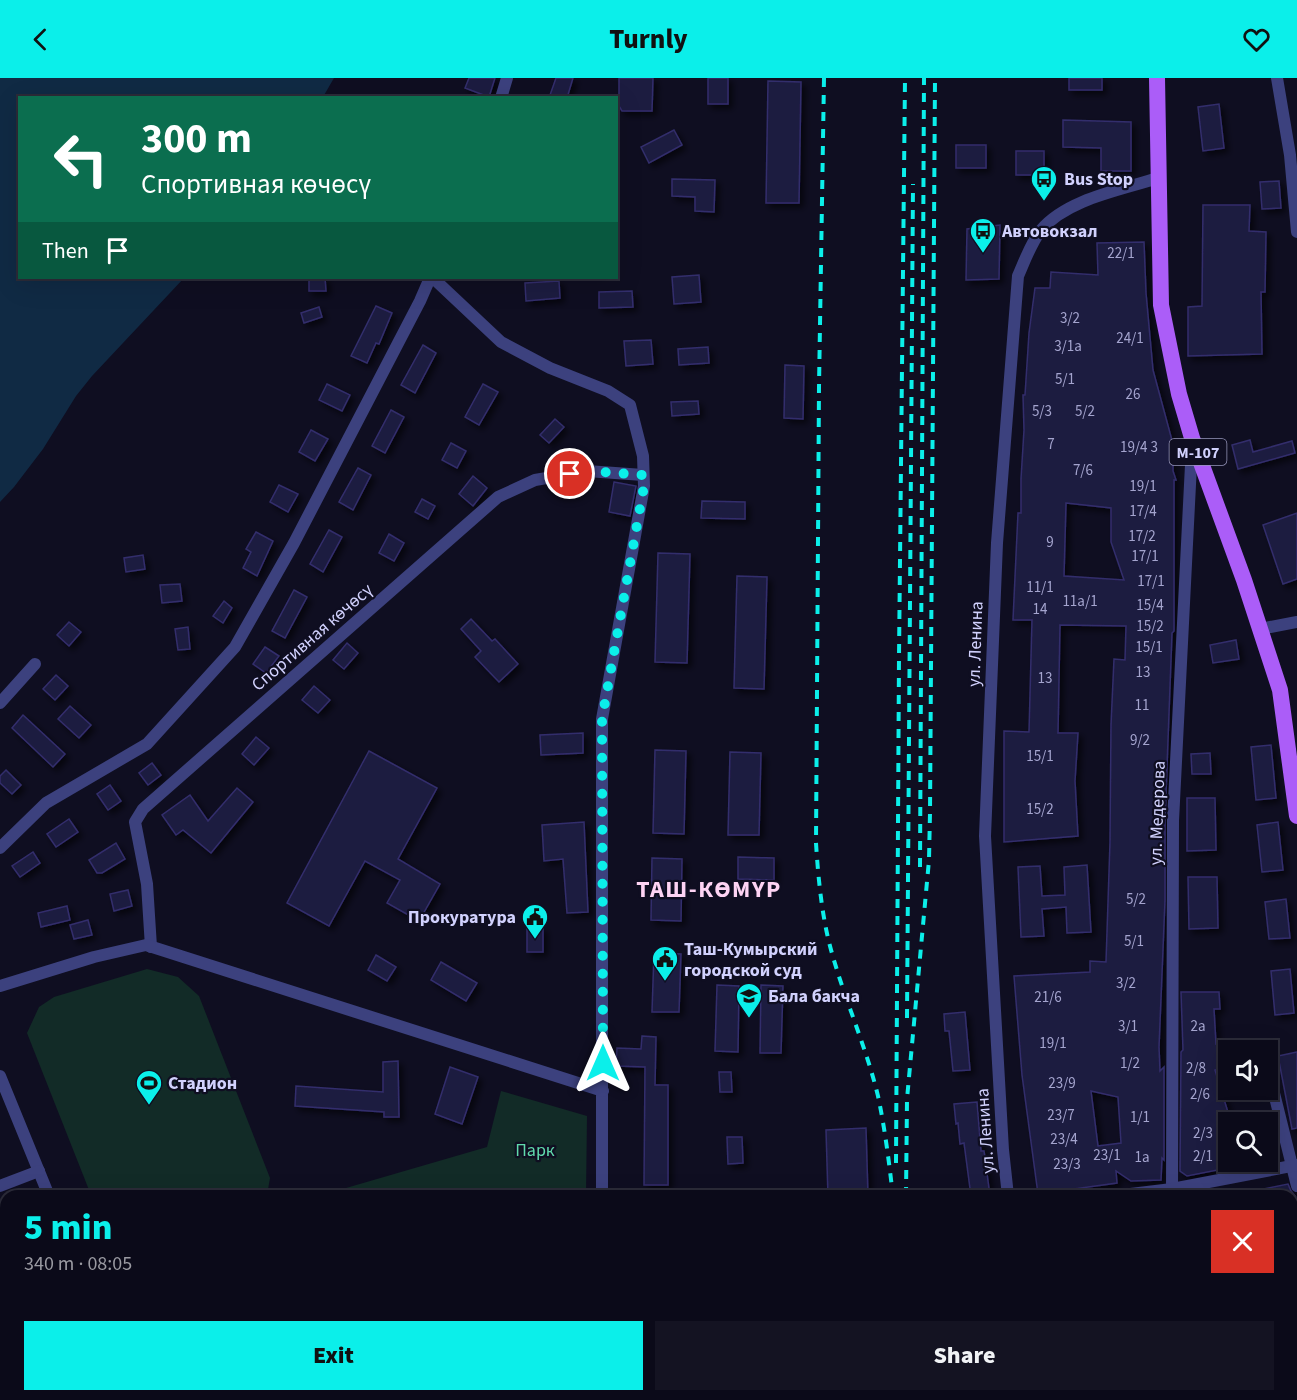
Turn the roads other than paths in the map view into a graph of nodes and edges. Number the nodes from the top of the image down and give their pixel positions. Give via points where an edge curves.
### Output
1 (507, 78) edge
2 (1157, 78) edge
3 (1277, 78) edge
4 (502, 96) edge
5 (1158, 178) junction
6 (1297, 232) edge
7 (431, 279) edge
8 (432, 279) edge
9 (1192, 438) junction
10 (643, 475) junction
11 (1297, 621) edge
12 (1260, 629) junction
13 (34, 664) dead end
14 (0, 703) edge
15 (1297, 816) edge
16 (0, 848) edge
17 (151, 947) junction
18 (0, 986) edge
19 (0, 1076) edge
20 (603, 1091) junction
21 (1277, 1100) edge
22 (1295, 1165) edge
23 (39, 1171) junction
24 (0, 1186) edge
25 (1297, 1186) edge
26 (1172, 1189) junction
27 (47, 1190) edge
28 (602, 1190) edge
29 (1007, 1190) edge
30 (1164, 1190) edge

1 - 4 street
2 - 5 main road, М-107
3 - 6 street
5 - 9 main road, М-107 via 1161,305
5 - 29 street, ул. Ленина via 1074,205 1042,229 1018,276 997,543 985,836
7 - 16 street via 294,543 235,647 147,744 46,803
8 - 10 street via 501,342 630,405 643,456
9 - 12 main road, М-107
9 - 26 street, ул. Медерова via 1173,821
10 - 17 street, Спортивная көчөсү via 587,471 535,480 498,497 143,809 135,822 147,884
10 - 20 street via 602,719
11 - 12 street
12 - 15 main road, М-107 via 1280,690
13 - 14 street
17 - 18 street via 94,957
17 - 20 street
19 - 23 street
20 - 28 street
21 - 22 street
22 - 25 street
22 - 26 street
23 - 24 street
23 - 27 street
26 - 30 street

